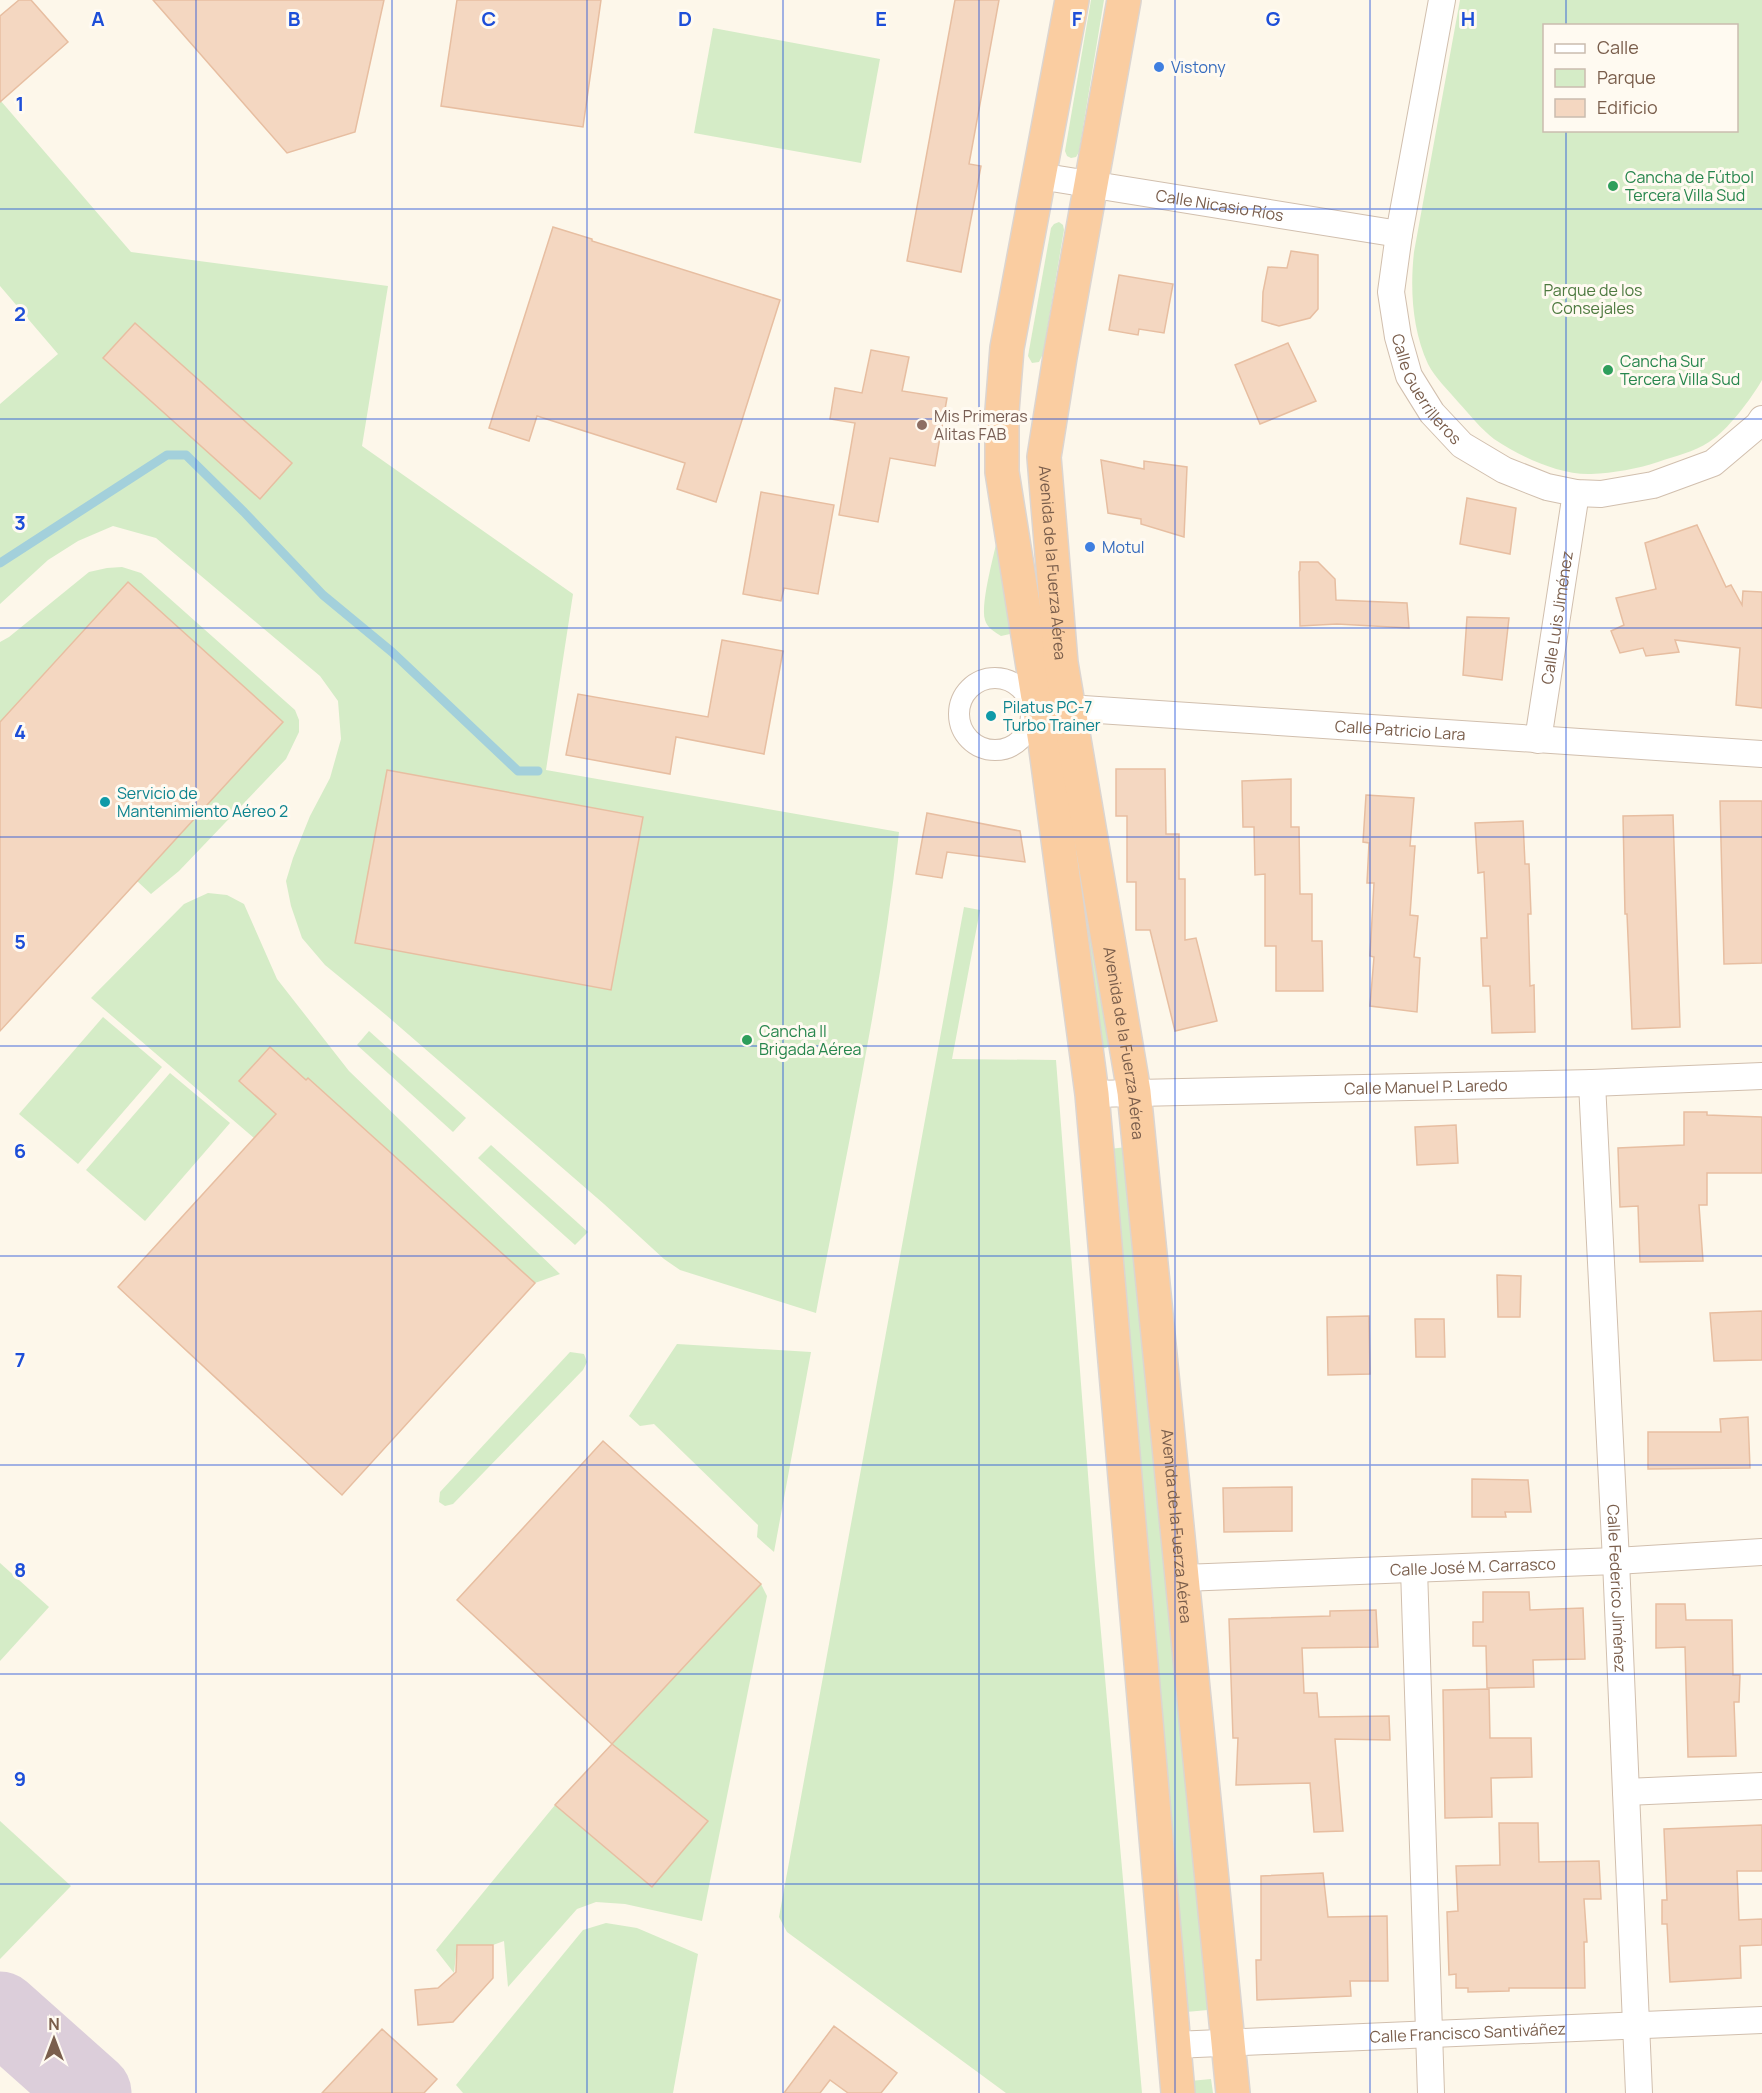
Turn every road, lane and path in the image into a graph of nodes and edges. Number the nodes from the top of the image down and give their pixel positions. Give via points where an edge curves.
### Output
1 (1072, 0) edge
2 (1124, 0) edge
3 (1442, 0) edge
4 (1039, 176) junction
5 (1091, 185) junction
6 (1399, 234) junction
7 (1762, 419) edge
8 (1576, 493) junction
9 (1054, 707) junction
10 (1538, 740) junction
11 (1762, 754) edge
12 (1762, 1076) edge
13 (1592, 1083) junction
14 (1134, 1092) junction
15 (1092, 1094) junction
16 (1762, 1552) edge
17 (1616, 1561) junction
18 (1414, 1569) junction
19 (1183, 1578) junction
20 (1762, 1785) edge
21 (1626, 1792) junction
22 (1762, 2020) edge
23 (1636, 2025) junction
24 (1428, 2034) junction
25 (1229, 2042) junction
26 (1174, 2045) junction
27 (1178, 2093) edge
28 (1233, 2093) edge
29 (1431, 2093) edge
30 (1639, 2093) edge

1 - 4 highway, Avenida de la Fuerza Aérea
2 - 5 highway, Avenida de la Fuerza Aérea
3 - 6 street, Calle Guerrilleros
4 - 5 street, Calle Nicasio Ríos
4 - 9 highway, Avenida de la Fuerza Aérea via 1007,348 1002,472
5 - 6 street, Calle Nicasio Ríos
5 - 9 highway, Avenida de la Fuerza Aérea via 1044,457 1061,663
6 - 8 street, Calle Guerrilleros via 1390,292 1398,337 1409,376 1432,413 1462,445 1504,470 1547,487
7 - 8 street, Calle Guerrilleros via 1713,463 1653,485 1600,494
8 - 10 street, Calle Luis Jiménez
9 - 10 street, Calle Patricio Lara
9 - 14 highway, Avenida de la Fuerza Aérea
9 - 15 highway, Avenida de la Fuerza Aérea
10 - 11 street, Calle Patricio Lara
12 - 13 street, Calle Manuel P. Laredo
13 - 14 street, Calle Manuel P. Laredo
13 - 17 street, Calle Federico Jiménez
14 - 15 street, Calle Manuel P. Laredo
14 - 19 highway, Avenida de la Fuerza Aérea
15 - 26 highway, Avenida de la Fuerza Aérea
16 - 17 street, Calle José M. Carrasco
17 - 18 street, Calle José M. Carrasco
17 - 21 street, Calle Federico Jiménez
18 - 19 street, Calle José M. Carrasco
18 - 24 street
19 - 25 highway, Avenida de la Fuerza Aérea
20 - 21 street
21 - 23 street, Calle Federico Jiménez
22 - 23 street, Calle Francisco Santiváñez
23 - 24 street, Calle Francisco Santiváñez
23 - 30 street, Calle Federico Jiménez
24 - 25 street, Calle Francisco Santiváñez
24 - 29 street
25 - 26 street, Calle Francisco Santiváñez
25 - 28 highway, Avenida de la Fuerza Aérea
26 - 27 highway, Avenida de la Fuerza Aérea

